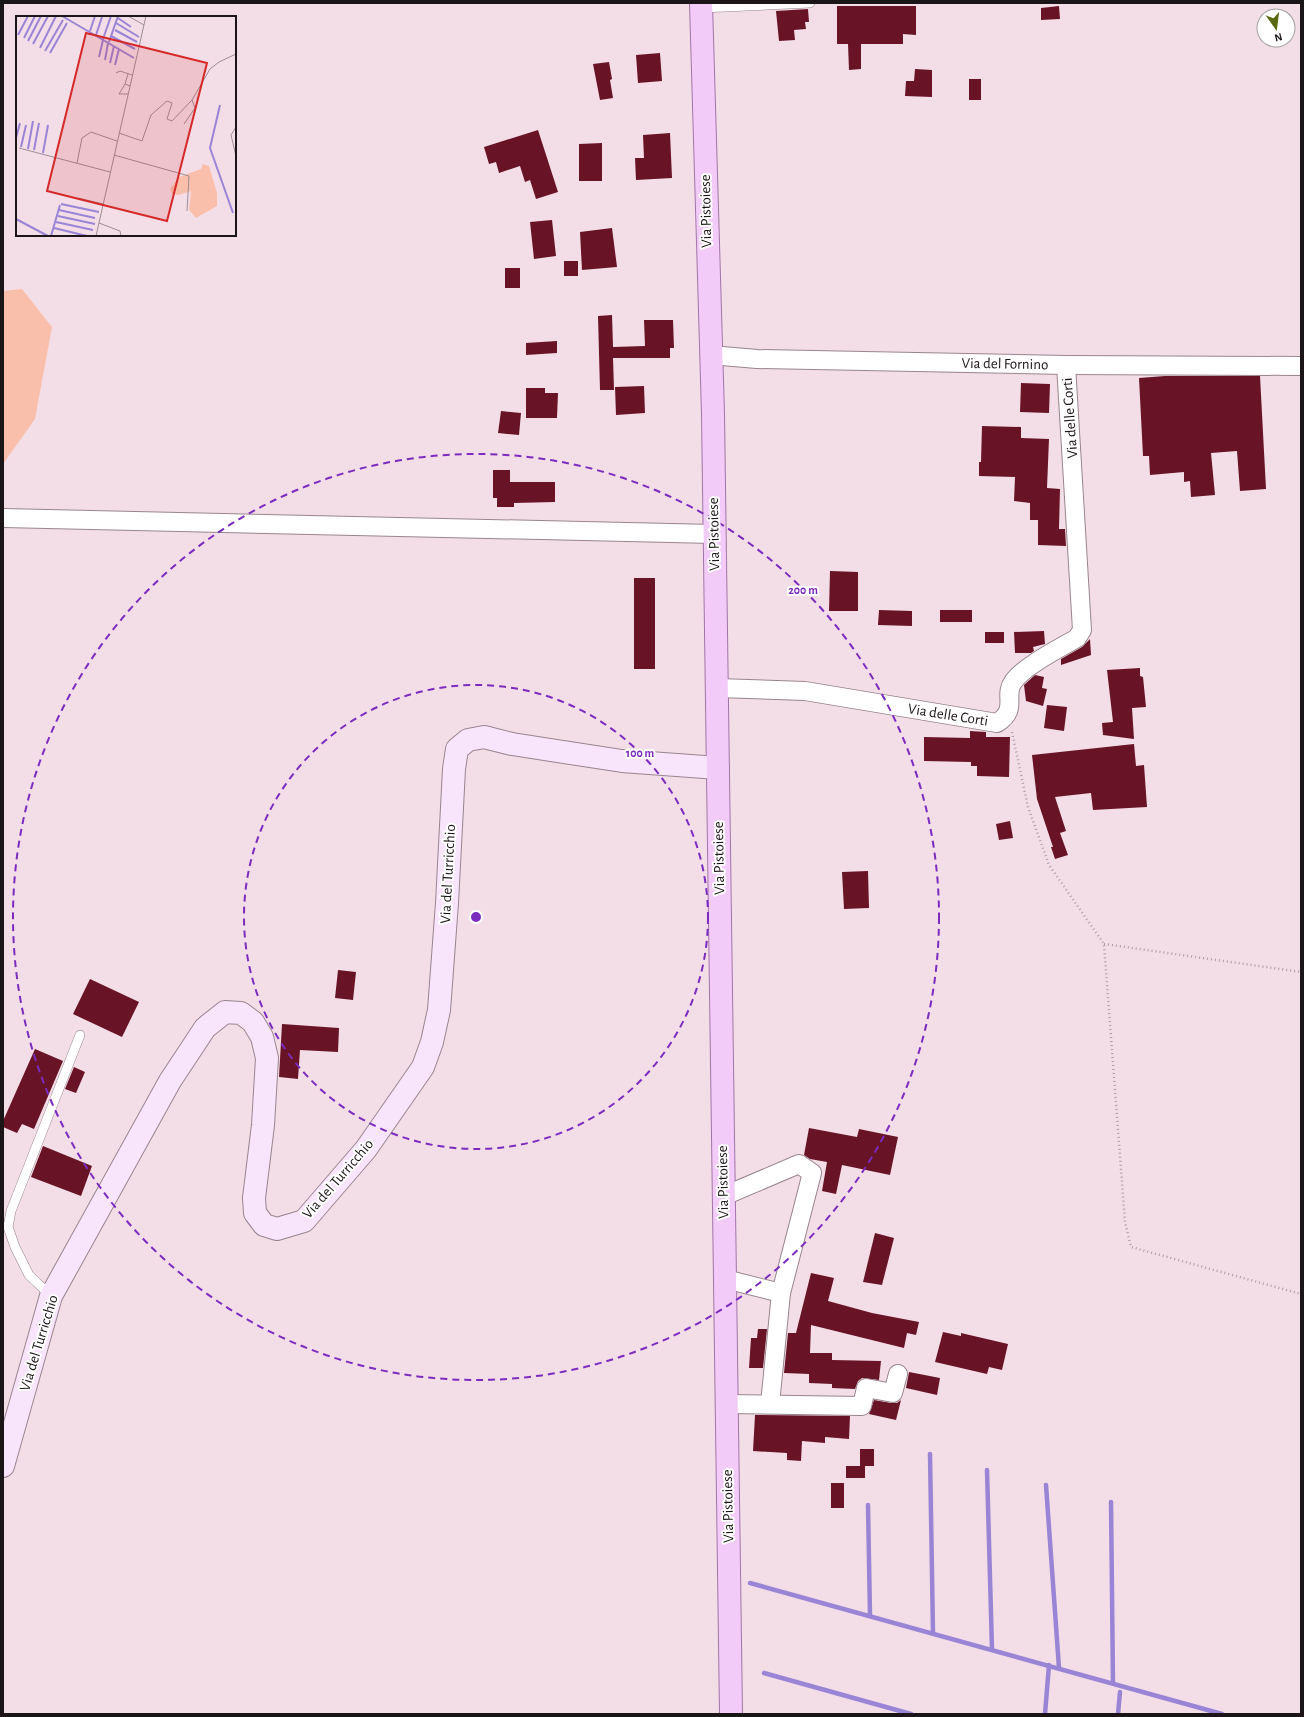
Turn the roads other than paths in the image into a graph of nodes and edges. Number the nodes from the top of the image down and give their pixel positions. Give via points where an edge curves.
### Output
1 (810, 3) edge
2 (702, 5) edge
3 (710, 355) junction
4 (1066, 365) junction
5 (1301, 366) edge
6 (3, 518) edge
7 (714, 534) junction
8 (717, 688) junction
9 (718, 768) junction
10 (80, 1035) dead end
11 (724, 1196) junction
12 (725, 1279) junction
13 (781, 1293) junction
14 (51, 1296) junction
15 (898, 1374) dead end
16 (726, 1404) junction
17 (770, 1404) junction
18 (3, 1466) edge
19 (731, 1714) edge

1 - 2 lane
2 - 3 main road, Via Pistoiese
3 - 4 street, Via del Fornino via 757,359
3 - 7 main road, Via Pistoiese
4 - 5 street, Via del Fornino
4 - 8 street, Via delle Corti via 1082,630 1077,638 1022,672 1012,683 1008,712 1004,718 997,723 805,691
6 - 7 street
7 - 8 main road, Via Pistoiese
8 - 9 main road, Via Pistoiese
9 - 11 main road, Via Pistoiese
9 - 14 street, Via del Turricchio via 622,761 484,738 468,740 457,749 454,769 439,1010 432,1042 423,1067 366,1149 304,1220 277,1229 264,1225 255,1213 254,1198 263,1125 267,1058 262,1037 253,1022 241,1013 225,1012 205,1028 170,1081
10 - 14 lane via 11,1210 8,1227 15,1248 29,1275
11 - 12 main road, Via Pistoiese
11 - 13 street via 799,1164 812,1173
12 - 13 street
12 - 16 main road, Via Pistoiese
13 - 17 street
14 - 18 street, Via del Turricchio
15 - 17 street via 893,1393 866,1388 862,1406
16 - 17 street
16 - 19 main road, Via Pistoiese

